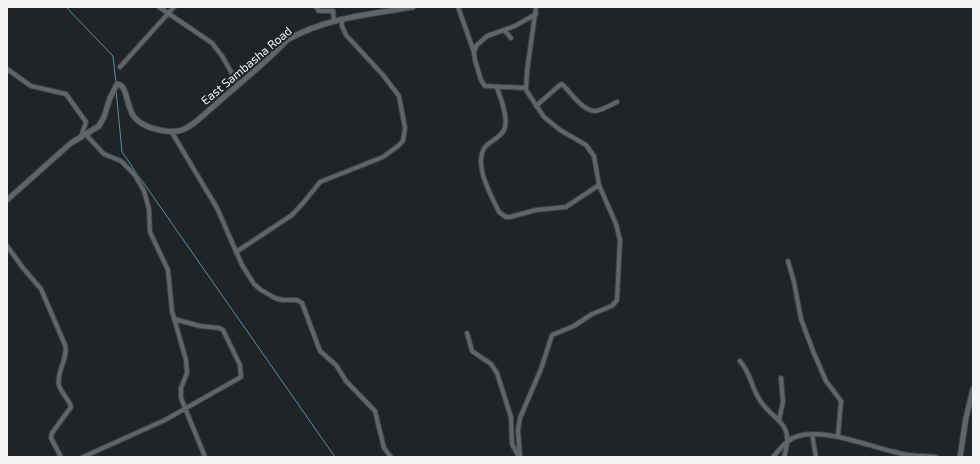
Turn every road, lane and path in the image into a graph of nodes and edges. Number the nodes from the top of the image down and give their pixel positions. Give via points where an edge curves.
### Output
1 (159, 7) edge
2 (174, 7) edge
3 (316, 7) edge
4 (413, 7) edge
5 (458, 7) edge
6 (536, 7) edge
7 (168, 14) junction
8 (536, 14) junction
9 (342, 19) junction
10 (334, 21) junction
11 (504, 30) junction
12 (511, 38) dead end
13 (474, 53) junction
14 (120, 67) dead end
15 (7, 70) edge
16 (238, 84) junction
17 (497, 88) junction
18 (526, 88) junction
19 (616, 102) dead end
20 (536, 106) junction
21 (171, 131) junction
22 (88, 134) junction
23 (81, 136) junction
24 (599, 185) junction
25 (7, 200) edge
26 (7, 246) edge
27 (236, 252) junction
28 (788, 261) dead end
29 (174, 319) junction
30 (467, 333) dead end
31 (740, 361) dead end
32 (781, 378) dead end
33 (973, 389) edge
34 (184, 410) junction
35 (779, 420) junction
36 (812, 434) junction
37 (838, 436) junction
38 (789, 439) junction
39 (61, 457) edge
40 (83, 457) edge
41 (205, 457) edge
42 (391, 457) edge
43 (519, 457) edge
44 (773, 457) edge
45 (784, 457) edge
46 (816, 457) edge
47 (936, 457) edge
48 (960, 457) edge

1 - 7 street
2 - 7 street
3 - 10 street via 319,11 333,10
4 - 9 street, East Sambasha Road
5 - 13 street
6 - 8 street
7 - 14 street
7 - 16 street via 217,48
8 - 11 street
8 - 18 street
9 - 10 street, East Sambasha Road
9 - 27 street via 346,35 399,96 405,128 403,141 384,157 320,182 292,215
10 - 16 street, East Sambasha Road via 287,40
11 - 12 street
11 - 13 street via 483,39 476,46
13 - 17 street via 482,83 487,87
15 - 23 street via 31,86 66,94 86,122
16 - 21 street, East Sambasha Road via 192,125
17 - 18 street
17 - 24 street via 505,118 504,128 484,149 481,164 485,180 502,215 510,217 536,210 566,207
18 - 20 street
19 - 20 street via 596,111 590,110 560,84
20 - 24 street via 544,117 560,130 591,150
21 - 22 street, East Sambasha Road via 145,125 134,117 127,105 124,88 117,84 101,123
21 - 27 street via 216,208
22 - 23 street
22 - 29 street via 88,138 98,150 124,164 143,187 149,209 150,232 168,270
23 - 25 street
24 - 43 street via 620,240 618,300 612,306 552,335 520,418
26 - 39 street via 41,289 65,345 66,354 60,371 59,385 71,407 51,438
27 - 42 street via 247,274 261,290 282,300 297,300 302,303 320,351 336,365 346,381 375,411 384,448
28 - 37 street via 801,319 813,351 826,381 841,401
29 - 34 street via 187,364 187,374 180,394
29 - 34 street via 223,330 242,373 240,379
30 - 43 street via 474,354 492,364 497,373 511,417 512,444
31 - 35 street via 750,374 759,399
32 - 35 street via 783,402
33 - 48 street
34 - 40 street
34 - 41 street
35 - 38 street
36 - 37 street
36 - 38 street
36 - 46 street
37 - 47 street via 909,455
38 - 44 street
38 - 45 street

